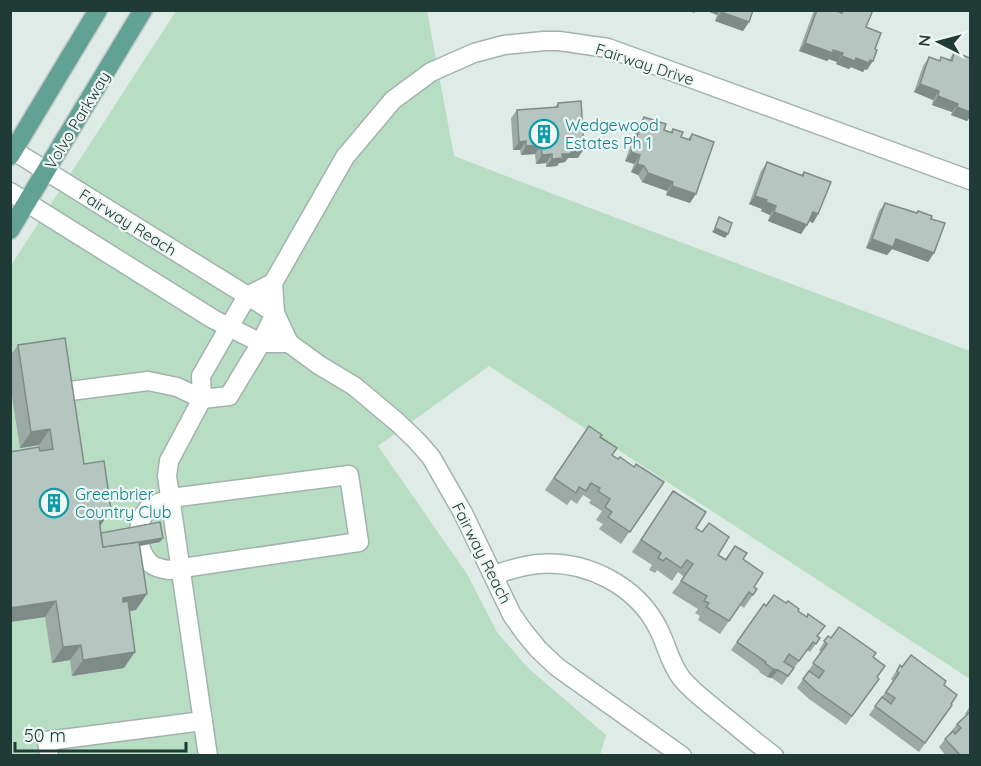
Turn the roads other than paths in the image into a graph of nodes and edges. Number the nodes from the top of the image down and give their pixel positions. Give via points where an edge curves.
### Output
1 (98, 10) edge
2 (143, 10) edge
3 (12, 154) edge
4 (46, 172) junction
5 (970, 180) edge
6 (10, 192) edge
7 (28, 202) junction
8 (10, 230) edge
9 (273, 283) junction
10 (247, 296) junction
11 (275, 313) junction
12 (229, 327) junction
13 (261, 343) junction
14 (289, 343) junction
15 (70, 391) edge
16 (202, 399) junction
17 (171, 498) junction
18 (181, 568) junction
19 (493, 575) junction
20 (203, 721) junction
21 (49, 756) edge
22 (208, 756) edge
23 (682, 756) edge
24 (774, 756) edge

1 - 3 main road
2 - 4 main road, Volvo Parkway
3 - 4 street, Fairway Reach
4 - 7 main road, Volvo Parkway
4 - 10 street, Fairway Reach
5 - 9 street, Fairway Drive via 608,48 559,41 504,45 431,72 393,100 345,158
6 - 7 street
7 - 8 main road, Volvo Parkway
7 - 12 street
9 - 10 street
9 - 11 street
10 - 11 street, Fairway Reach
10 - 12 street
11 - 13 street
11 - 14 street, Fairway Reach
12 - 13 street
12 - 16 street via 201,376
13 - 14 street
13 - 16 street via 229,396
14 - 19 street, Fairway Reach via 354,386 431,457
15 - 16 street via 148,381 177,387
16 - 17 street via 169,461
17 - 18 street
17 - 18 street via 149,508 141,520 138,539 150,563 169,570
17 - 18 street via 349,475 359,542
18 - 20 street
19 - 23 street, Fairway Reach via 512,615 538,649 557,667
19 - 24 street via 553,564 578,567 612,580 646,608 683,680
20 - 21 street via 46,741
20 - 22 street

